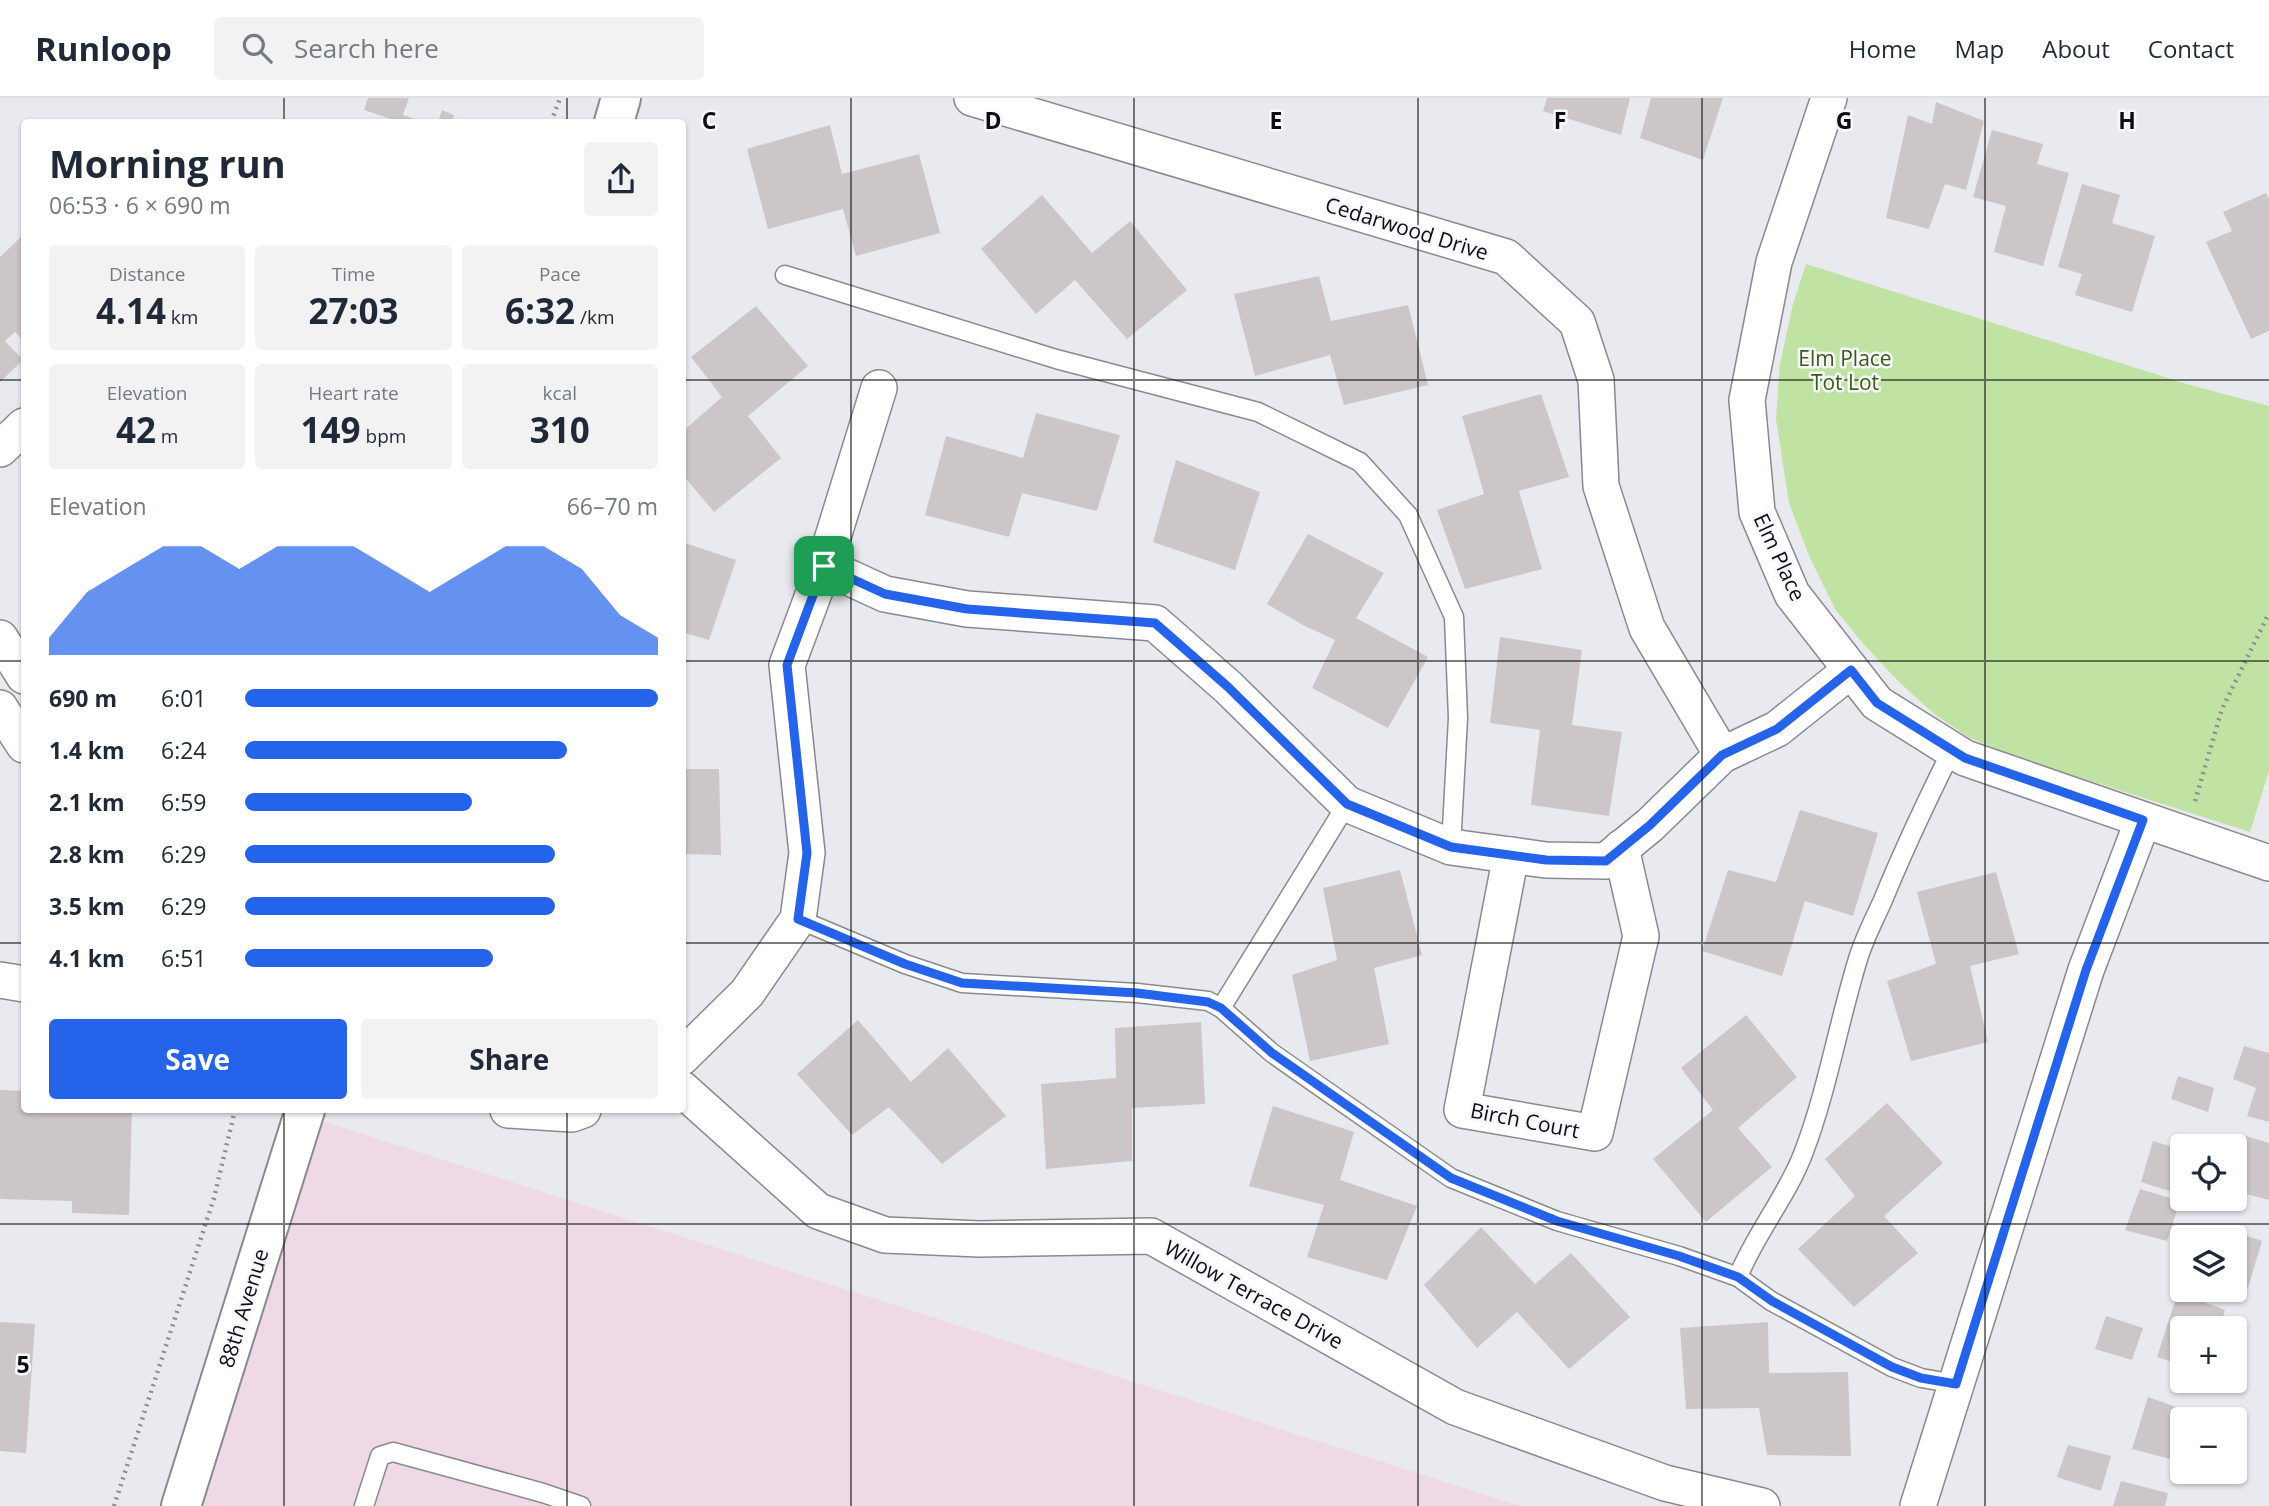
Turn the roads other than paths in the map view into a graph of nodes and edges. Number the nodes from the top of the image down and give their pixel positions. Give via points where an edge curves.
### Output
1 (621, 98) edge
2 (972, 98) edge
3 (1829, 98) edge
4 (615, 119) edge
5 (785, 275) dead end
6 (879, 388) dead end
7 (21, 429) edge
8 (0, 449) edge
9 (824, 566) junction
10 (0, 638) edge
11 (1851, 670) junction
12 (21, 671) edge
13 (0, 708) edge
14 (21, 740) edge
15 (1952, 750) junction
16 (1722, 755) junction
17 (1347, 804) junction
18 (2143, 820) junction
19 (1451, 847) junction
20 (1621, 848) junction
21 (1511, 855) junction
22 (2269, 863) edge
23 (798, 919) junction
24 (0, 980) edge
25 (21, 984) edge
26 (1221, 1008) junction
27 (686, 1053) edge
28 (686, 1093) edge
29 (304, 1113) edge
30 (556, 1113) edge
31 (575, 1113) edge
32 (1738, 1277) junction
33 (1956, 1384) junction
34 (181, 1506) edge
35 (364, 1506) edge
36 (581, 1506) edge
37 (1762, 1506) edge
38 (1918, 1506) edge

1 - 4 street
2 - 16 street, Cedarwood Drive via 1506,257 1577,322 1596,380 1601,486 1647,628
3 - 11 street, Elm Place via 1774,262 1747,400 1757,512 1793,594
5 - 19 lane via 1056,359 1258,412 1360,462 1408,515 1454,617 1458,719
6 - 9 street
7 - 8 street
9 - 17 street via 885,594 967,609 1155,623 1228,687
9 - 23 street via 787,665 807,853
10 - 12 street
11 - 15 street, Elm Place via 1877,703
11 - 16 street via 1777,729
13 - 14 street
15 - 18 street, Elm Place
15 - 32 lane via 1859,956 1802,1156
16 - 20 street
17 - 19 street
17 - 26 lane
18 - 22 street, Elm Place
18 - 33 street via 2086,970
19 - 21 street
20 - 21 street via 1606,861
20 - 21 street, Birch Court via 1642,936 1595,1133 1462,1110
23 - 26 lane via 962,983 1137,993 1208,1002
23 - 27 street via 747,993
24 - 25 street
26 - 32 lane via 1272,1053 1451,1178 1557,1221
28 - 37 street, Willow Terrace Drive via 818,1211 885,1236 1151,1236 1455,1407 1665,1483
29 - 34 street, 88th Avenue
30 - 31 street
32 - 33 lane via 1772,1301 1892,1367
33 - 38 street
35 - 36 lane via 380,1456 393,1452

